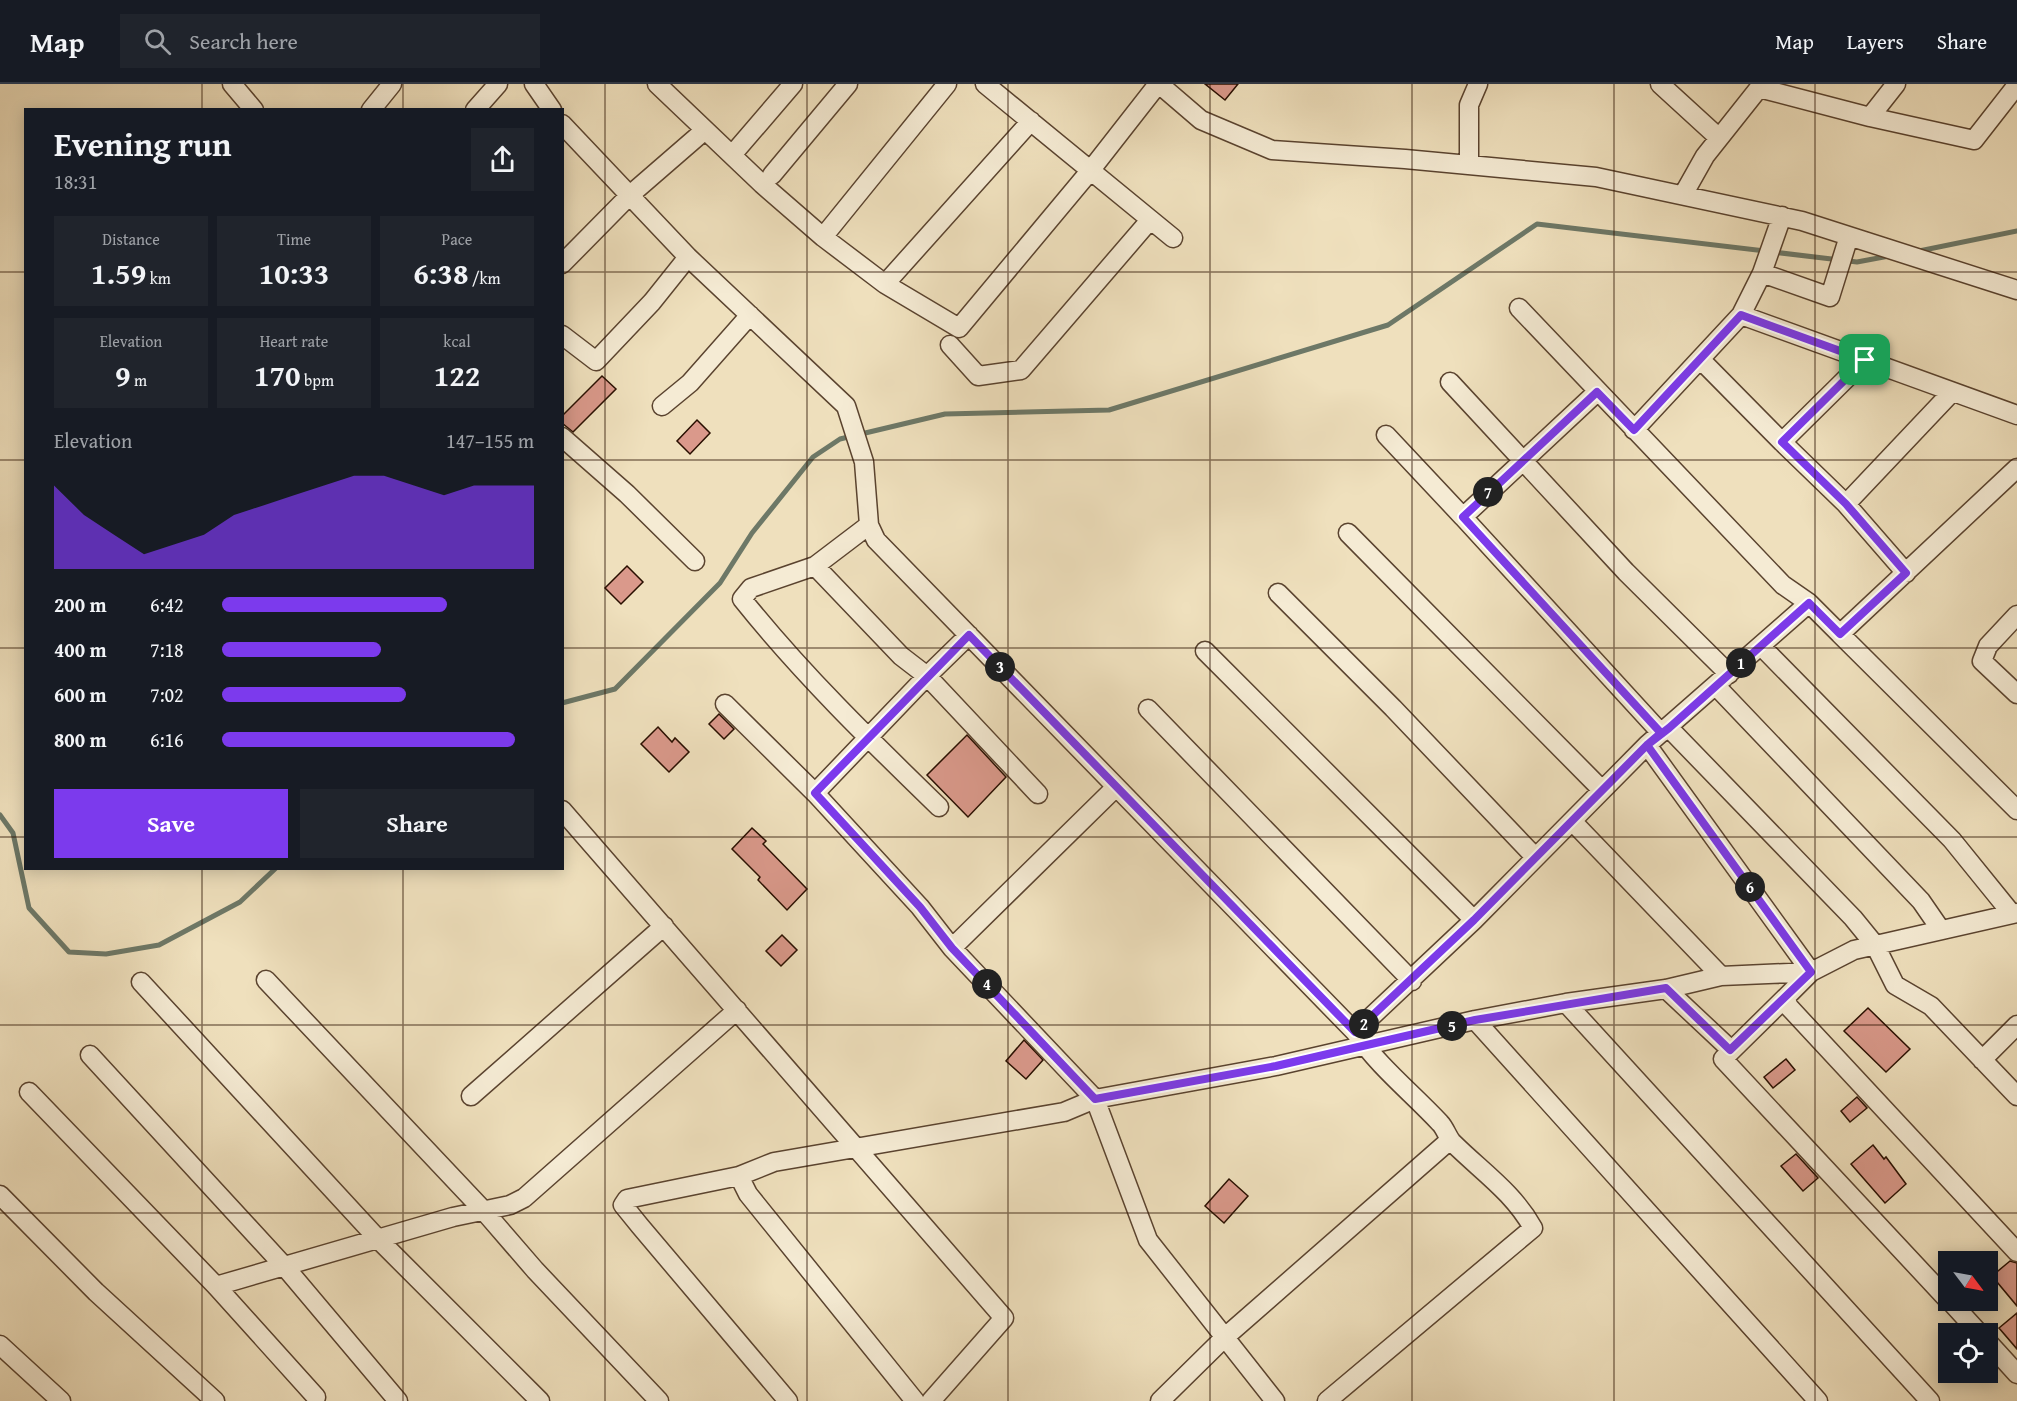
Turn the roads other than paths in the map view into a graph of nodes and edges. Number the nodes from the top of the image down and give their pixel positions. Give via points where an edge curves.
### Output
1 (232, 84) edge
2 (392, 84) edge
3 (498, 84) edge
4 (534, 84) edge
5 (657, 84) edge
6 (793, 84) edge
7 (848, 84) edge
8 (947, 84) edge
9 (985, 84) edge
10 (1159, 84) edge
11 (1478, 84) edge
12 (1660, 84) edge
13 (1896, 84) edge
14 (2017, 85) edge
15 (1761, 86) edge
16 (252, 108) edge
17 (373, 108) edge
18 (477, 108) edge
19 (551, 108) edge
20 (1870, 117) junction
21 (1031, 122) junction
22 (705, 130) junction
23 (565, 131) edge
24 (1719, 138) junction
25 (732, 155) junction
26 (1469, 165) junction
27 (1090, 170) junction
28 (772, 175) dead end
29 (630, 195) junction
30 (1683, 195) junction
31 (1782, 216) junction
32 (1150, 220) junction
33 (823, 237) junction
34 (1173, 238) dead end
35 (1847, 242) junction
36 (688, 257) junction
37 (564, 262) edge
38 (1764, 268) junction
39 (885, 284) junction
40 (2017, 290) edge
41 (1519, 308) dead end
42 (750, 315) junction
43 (1741, 315) junction
44 (564, 337) edge
45 (950, 345) dead end
46 (1701, 360) junction
47 (1865, 360) junction
48 (1450, 382) dead end
49 (1597, 392) junction
50 (1952, 392) junction
51 (662, 406) dead end
52 (2017, 415) edge
53 (1634, 430) junction
54 (1386, 435) dead end
55 (564, 439) edge
56 (1782, 442) junction
57 (1522, 460) junction
58 (2017, 468) edge
59 (1846, 504) junction
60 (1463, 517) junction
61 (869, 525) junction
62 (1348, 532) dead end
63 (695, 561) dead end
64 (815, 566) junction
65 (1906, 573) junction
66 (1278, 593) dead end
67 (1809, 603) junction
68 (2017, 615) edge
69 (1840, 634) junction
70 (969, 635) junction
71 (1761, 646) junction
72 (1205, 651) dead end
73 (927, 676) junction
74 (1723, 680) junction
75 (2017, 694) edge
76 (725, 704) dead end
77 (1148, 709) dead end
78 (1665, 730) junction
79 (868, 738) junction
80 (1647, 745) junction
81 (1115, 788) junction
82 (1601, 789) junction
83 (815, 793) junction
84 (1038, 794) dead end
85 (939, 807) dead end
86 (2017, 810) edge
87 (564, 812) edge
88 (1573, 822) junction
89 (1535, 857) junction
90 (2015, 914) edge
91 (1474, 920) junction
92 (664, 926) junction
93 (1941, 930) junction
94 (1875, 945) junction
95 (952, 948) junction
96 (1811, 972) junction
97 (1721, 976) junction
98 (266, 980) dead end
99 (1412, 981) junction
100 (141, 982) dead end
101 (1666, 988) junction
102 (1785, 998) junction
103 (1566, 1003) junction
104 (737, 1010) junction
105 (1475, 1020) junction
106 (2017, 1025) edge
107 (1360, 1039) junction
108 (1730, 1050) junction
109 (90, 1055) dead end
110 (1983, 1060) junction
111 (29, 1092) dead end
112 (471, 1096) dead end
113 (2017, 1096) edge
114 (1095, 1099) junction
115 (1450, 1140) junction
116 (856, 1148) junction
117 (739, 1176) junction
118 (0, 1196) edge
119 (484, 1211) junction
120 (378, 1239) junction
121 (2017, 1252) edge
122 (285, 1267) junction
123 (216, 1286) junction
124 (1938, 1288) edge
125 (1959, 1311) edge
126 (1970, 1323) edge
127 (1224, 1338) junction
128 (0, 1345) edge
129 (1998, 1353) edge
130 (2017, 1374) edge
131 (316, 1397) dead end
132 (388, 1397) edge
133 (912, 1400) edge
134 (61, 1401) edge
135 (215, 1401) edge
136 (540, 1401) edge
137 (659, 1401) edge
138 (788, 1401) edge
139 (931, 1401) edge
140 (1160, 1401) edge
141 (1275, 1401) edge
142 (1327, 1401) edge
143 (1818, 1401) edge
144 (1930, 1401) edge

1 - 16 street
2 - 17 street
3 - 18 street
4 - 19 street
5 - 22 street
6 - 25 street
7 - 28 street
8 - 33 street
9 - 21 street
10 - 26 street via 1201,120 1272,150
10 - 27 street
11 - 26 street via 1469,105
12 - 24 street
13 - 20 street
14 - 20 street via 1974,140
15 - 20 street
15 - 24 street
21 - 27 street
21 - 39 street
22 - 25 street
22 - 29 street
23 - 29 street
24 - 30 street
25 - 33 street
26 - 30 street via 1596,177
27 - 32 street
27 - 39 street via 959,328
29 - 36 street
29 - 37 street
30 - 31 street
31 - 35 street
31 - 38 street
32 - 34 street
32 - 45 street via 1021,370 978,376
33 - 39 street
35 - 38 street via 1830,297
35 - 40 street via 1886,248
36 - 42 street
36 - 44 street via 596,361
38 - 43 street
41 - 49 street
42 - 51 street via 690,383
42 - 61 street via 846,406 864,462
43 - 46 street
43 - 47 street
46 - 53 street
46 - 56 street
47 - 50 street
47 - 56 street
48 - 57 street
49 - 53 street
49 - 57 street
50 - 52 street
50 - 59 street
53 - 67 street via 1783,585
54 - 60 street
55 - 63 street
56 - 59 street
57 - 60 street
57 - 74 street
58 - 65 street
59 - 65 street
60 - 78 street
61 - 64 street
61 - 70 street via 876,540
62 - 82 street
64 - 73 street via 901,656
64 - 79 street via 751,588 742,599
65 - 69 street
66 - 89 street
67 - 69 street
67 - 71 street
68 - 75 street via 1988,646 1982,661
69 - 86 street
70 - 73 street
70 - 81 street
71 - 74 street
71 - 90 street via 1952,840
72 - 91 street
73 - 79 street
73 - 84 street
74 - 78 street
74 - 93 street via 1921,901
76 - 83 street
77 - 99 street
78 - 80 street
78 - 94 street via 1853,918
79 - 83 street
79 - 85 street
80 - 82 street
80 - 96 street
81 - 95 street
81 - 107 street
82 - 88 street
83 - 95 street via 920,907
87 - 92 street
88 - 89 street
88 - 97 street
89 - 91 street
90 - 93 street
91 - 99 street
92 - 104 street
92 - 112 street
93 - 94 street
94 - 96 street via 1854,950
94 - 110 street via 1895,985 1931,1006
95 - 114 street
96 - 97 street
96 - 102 street
97 - 101 street
98 - 119 street
99 - 107 street
100 - 120 street
101 - 103 street
101 - 108 street
102 - 108 street
102 - 121 street via 1789,1007
103 - 105 street
103 - 144 street
104 - 116 street
104 - 119 street via 524,1198
105 - 107 street
105 - 143 street
106 - 110 street
107 - 114 street via 1276,1066
107 - 115 street via 1443,1125
108 - 124 street via 1723,1059
109 - 122 street
110 - 113 street
111 - 123 street
114 - 116 street via 1064,1112
114 - 127 street via 1148,1239
115 - 127 street
115 - 142 street via 1500,1183 1533,1228
116 - 117 street via 774,1162
116 - 139 street via 1004,1318
117 - 133 street via 748,1194
117 - 138 street via 627,1199 623,1205
118 - 135 street via 96,1292
119 - 120 street
119 - 137 street
120 - 122 street
120 - 136 street
122 - 123 street
122 - 132 street
123 - 131 street
125 - 126 street
127 - 140 street
127 - 141 street
128 - 134 street
129 - 130 street

